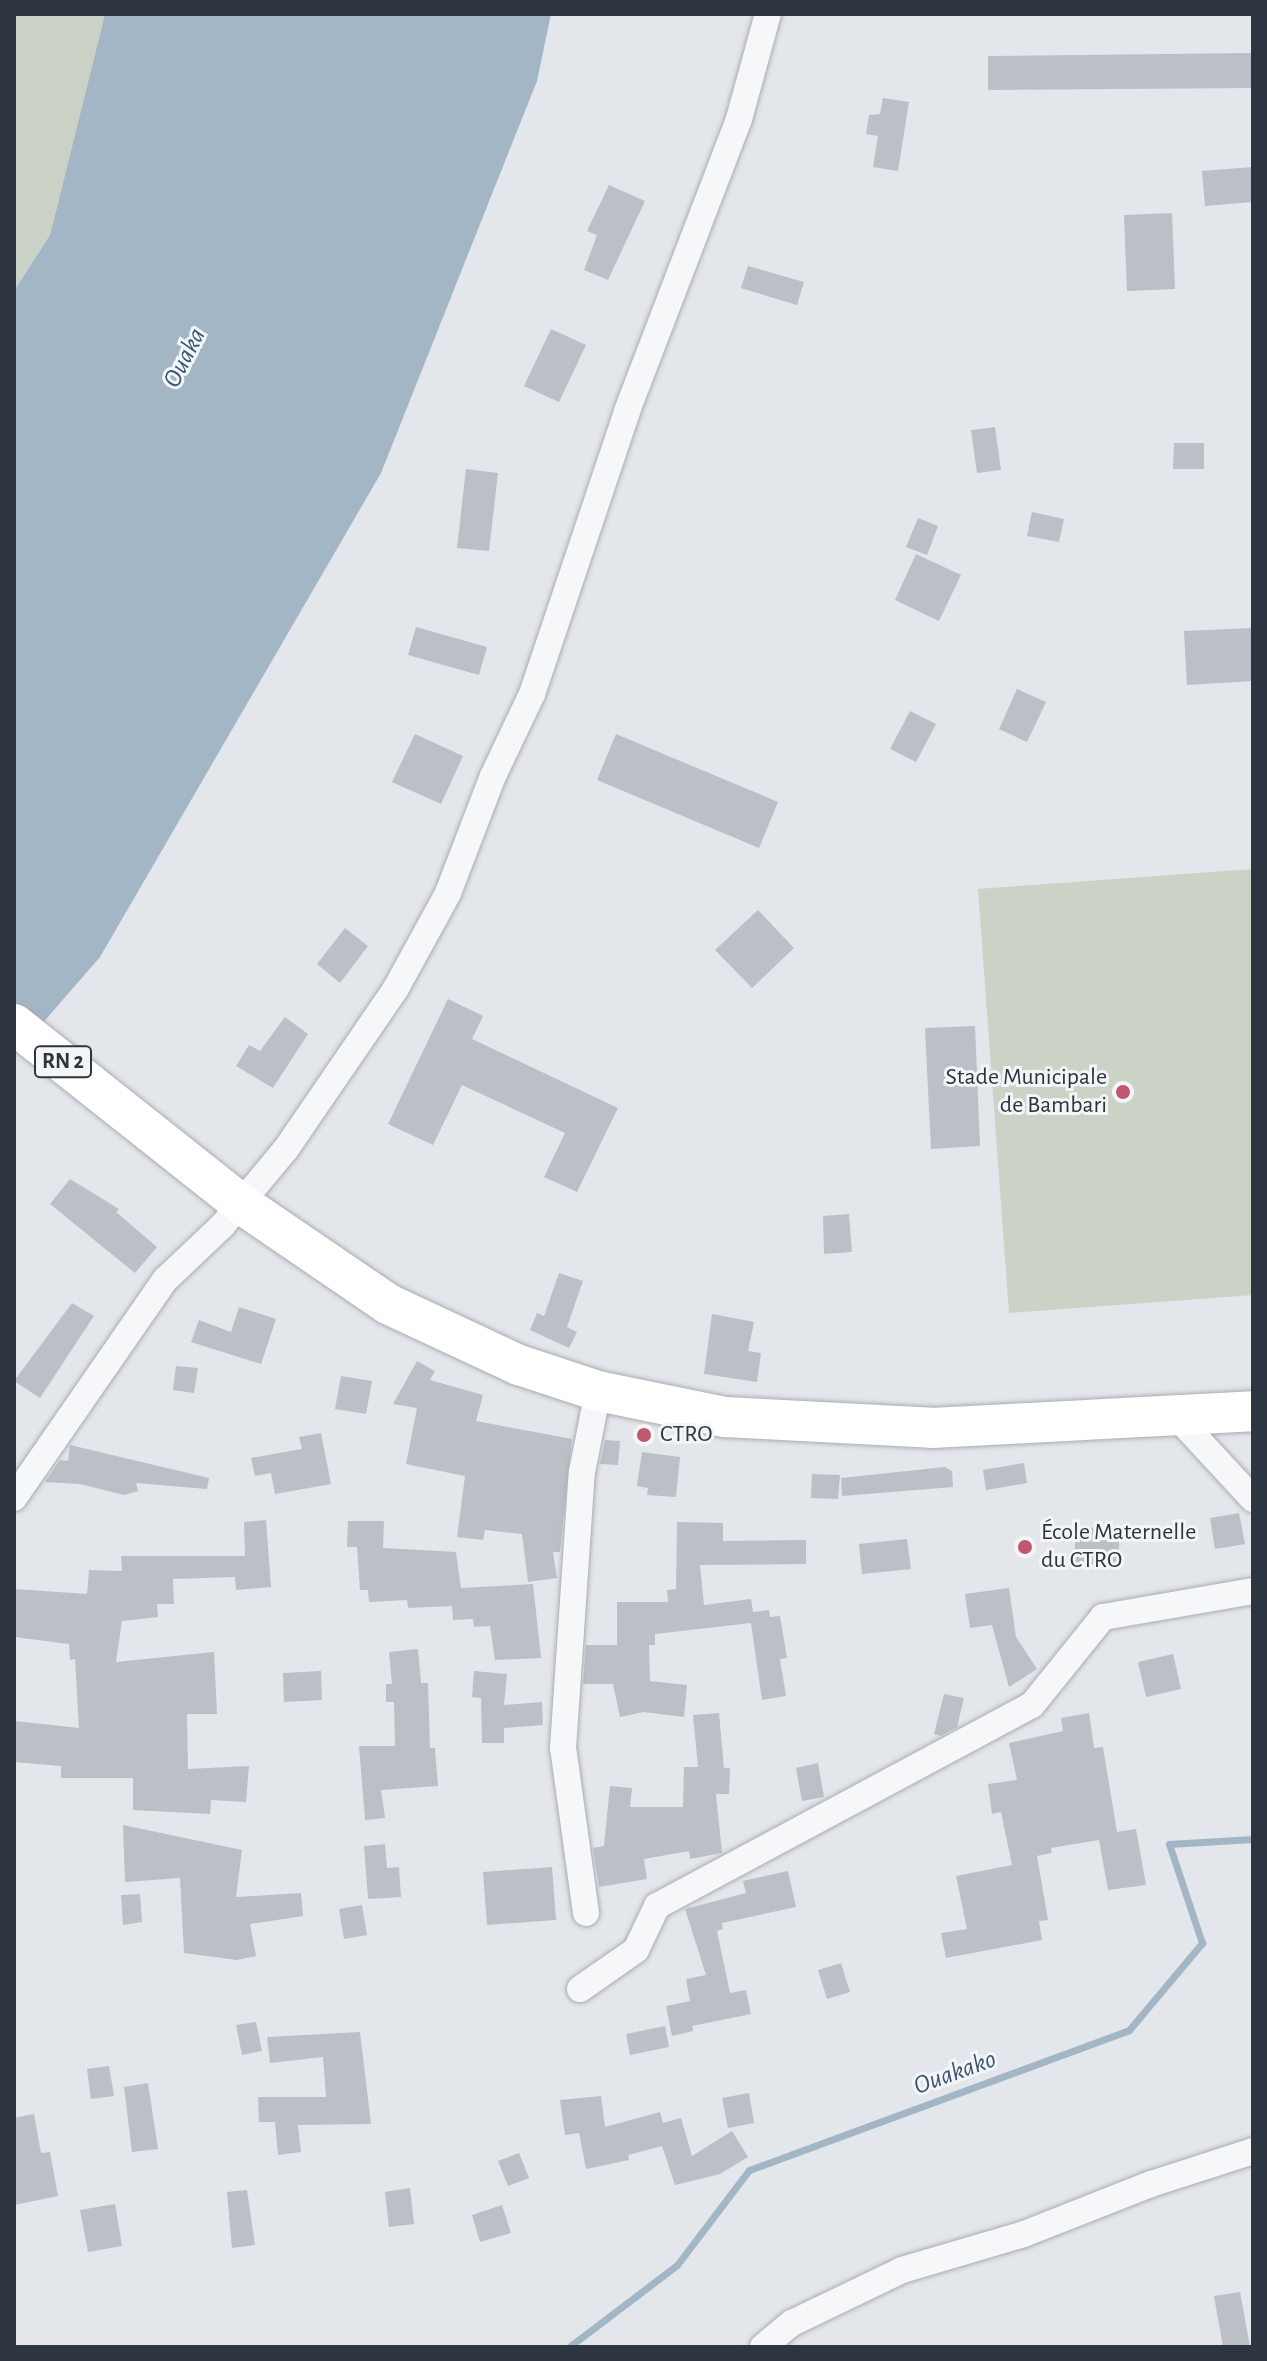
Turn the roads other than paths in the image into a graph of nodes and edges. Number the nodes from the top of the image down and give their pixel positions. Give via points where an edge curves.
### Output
1 (768, 14) edge
2 (14, 1024) edge
3 (240, 1203) junction
4 (598, 1391) junction
5 (1253, 1411) edge
6 (1177, 1417) junction
7 (14, 1498) edge
8 (1253, 1499) edge
9 (1253, 1591) edge
10 (586, 1913) dead end
11 (580, 1989) dead end
12 (1253, 2151) edge
13 (763, 2347) edge

1 - 3 street via 739,119 633,396 532,694 493,776 448,893 363,1039 286,1149
2 - 3 main road, RN 2
3 - 4 main road, RN 2 via 388,1304 519,1365
3 - 7 street via 165,1280
4 - 6 main road, RN 2 via 725,1417 932,1428
4 - 10 street via 582,1472 563,1748
5 - 6 main road, RN 2
6 - 8 street
9 - 11 street via 1103,1617 1032,1705 657,1906 636,1950
12 - 13 street via 1024,2234 902,2270 792,2323

